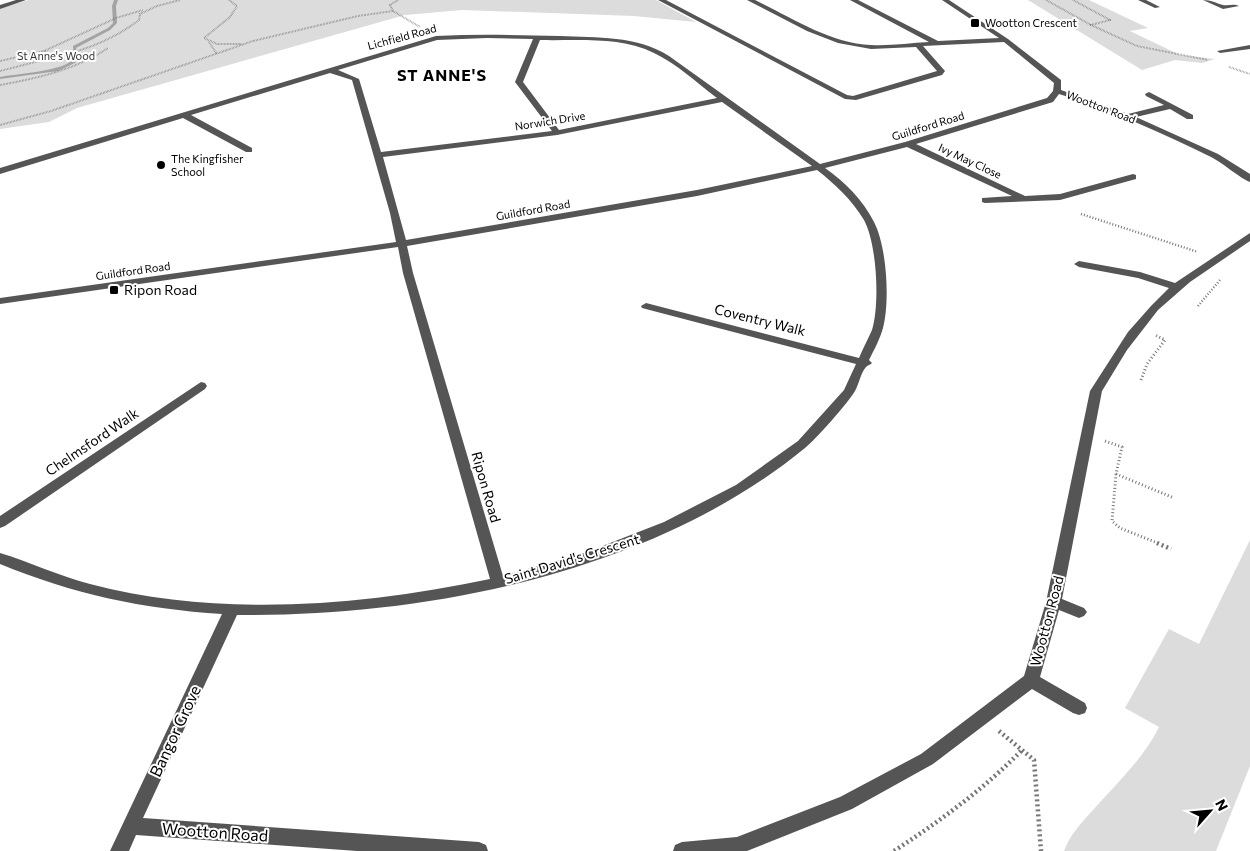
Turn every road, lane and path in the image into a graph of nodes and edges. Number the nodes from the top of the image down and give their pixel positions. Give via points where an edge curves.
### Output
1 (23, 0) edge
2 (180, 0) edge
3 (229, 0) edge
4 (398, 0) edge
5 (661, 0) edge
6 (750, 0) edge
7 (853, 0) edge
8 (945, 0) edge
9 (1046, 0) edge
10 (1073, 0) edge
11 (1141, 0) edge
12 (1206, 0) edge
13 (1236, 6) dead end
14 (0, 7) edge
15 (1157, 7) dead end
16 (149, 9) junction
17 (393, 11) junction
18 (893, 12) dead end
19 (880, 14) junction
20 (867, 17) dead end
21 (1091, 25) junction
22 (436, 38) junction
23 (538, 38) junction
24 (1006, 40) junction
25 (253, 41) junction
26 (208, 42) junction
27 (936, 43) junction
28 (98, 44) junction
29 (917, 44) junction
30 (1250, 47) edge
31 (44, 51) junction
32 (1220, 51) dead end
33 (217, 54) junction
34 (55, 58) junction
35 (0, 61) edge
36 (1212, 61) dead end
37 (1221, 64) dead end
38 (330, 70) junction
39 (0, 71) edge
40 (58, 73) junction
41 (1250, 74) edge
42 (62, 76) dead end
43 (0, 85) edge
44 (1057, 91) junction
45 (1149, 94) dead end
46 (723, 99) junction
47 (1171, 106) junction
48 (184, 114) junction
49 (1128, 117) junction
50 (1190, 117) dead end
51 (0, 125) edge
52 (557, 133) junction
53 (908, 144) junction
54 (250, 150) dead end
55 (378, 155) junction
56 (818, 167) junction
57 (1250, 168) edge
58 (1240, 170) junction
59 (0, 171) edge
60 (1133, 177) dead end
61 (1250, 179) edge
62 (1023, 198) junction
63 (984, 200) dead end
64 (1081, 214) dead end
65 (1250, 236) edge
66 (401, 244) junction
67 (1219, 258) junction
68 (1079, 264) dead end
69 (1176, 287) junction
70 (0, 301) edge
71 (646, 306) dead end
72 (1138, 328) junction
73 (866, 363) junction
74 (1141, 380) dead end
75 (201, 386) dead end
76 (1086, 435) junction
77 (1116, 474) junction
78 (1174, 498) dead end
79 (0, 523) edge
80 (1170, 550) dead end
81 (0, 558) edge
82 (498, 582) junction
83 (1054, 602) junction
84 (231, 611) junction
85 (1079, 612) dead end
86 (1031, 680) junction
87 (1079, 708) dead end
88 (983, 718) junction
89 (1022, 750) junction
90 (130, 826) junction
91 (119, 851) edge
92 (479, 851) edge
93 (682, 851) edge
94 (894, 851) edge
95 (1041, 851) edge

1 - 14 street
2 - 16 path
3 - 26 path via 237,6 232,17 210,30 204,38
4 - 17 path via 390,5
5 - 29 street via 845,97 853,98 940,73
6 - 29 street via 843,43 871,47
7 - 19 street
8 - 24 street, Wootton Road
9 - 21 path
10 - 21 path via 1110,20
11 - 15 street
12 - 13 street via 1223,7
16 - 28 path via 140,14 139,20 131,27
16 - 31 path via 116,18
17 - 22 path
17 - 25 path
18 - 19 street
19 - 20 street
19 - 27 street
21 - 36 path via 1136,46
22 - 23 street, Lichfield Road
22 - 38 street, Lichfield Road
23 - 46 street, Lichfield Road via 618,41 650,48
23 - 52 street via 519,82
24 - 27 street
24 - 44 street, Wootton Road via 1058,82
25 - 26 path via 217,45
25 - 33 path
26 - 33 path
27 - 29 street
28 - 34 path
28 - 40 path via 108,48 92,60
30 - 32 street
31 - 34 path
31 - 35 path
33 - 51 path via 51,111
34 - 39 path
37 - 41 path
38 - 48 street, Lichfield Road
38 - 55 street, Ripon Road via 354,79
40 - 42 path
40 - 43 path
44 - 49 street, Wootton Road
44 - 53 street, Guildford Road via 1050,100
45 - 47 street
46 - 52 street, Norwich Drive
46 - 56 street, Lichfield Road
47 - 49 street
47 - 50 street
48 - 54 street
48 - 59 street, Lichfield Road
49 - 58 street, Wootton Road
52 - 55 street, Norwich Drive
53 - 56 street, Guildford Road
53 - 62 street, Ivy May Close
55 - 66 street, Ripon Road
56 - 66 street, Guildford Road via 644,203
56 - 73 street, Saint David's Crescent via 842,186 857,204 869,220 874,235 881,265 882,301 876,338
57 - 58 street
58 - 61 street, Wootton Road
60 - 62 street, Ivy May Close via 1060,197
62 - 63 street, Ivy May Close
64 - 67 path
65 - 67 street, Wootton Road
66 - 70 street, Guildford Road
66 - 82 street, Ripon Road
67 - 69 street, Wootton Road
68 - 69 street via 1140,275
69 - 72 street, Wootton Road
71 - 73 street, Coventry Walk
72 - 74 path via 1165,340 1147,364
72 - 76 street, Wootton Road via 1108,368 1096,391
73 - 82 street, Saint David's Crescent via 826,420 787,456 738,492 634,540
75 - 79 street, Chelmsford Walk
76 - 77 path via 1122,446
76 - 83 street, Wootton Road
77 - 78 path
77 - 80 path via 1114,524
81 - 84 street, Saint David's Crescent via 38,574 89,588 137,599
82 - 84 street, Saint David's Crescent via 379,604
83 - 85 street
83 - 86 street, Wootton Road
84 - 90 street, Bangor Grove
86 - 87 street
86 - 88 street, Wootton Road
88 - 89 path
88 - 93 street, Wootton Road via 927,759 846,803 737,846
89 - 94 path via 1002,772 962,804
89 - 95 path via 1034,760
90 - 91 street, Bangor Grove
90 - 92 street, Wootton Road

